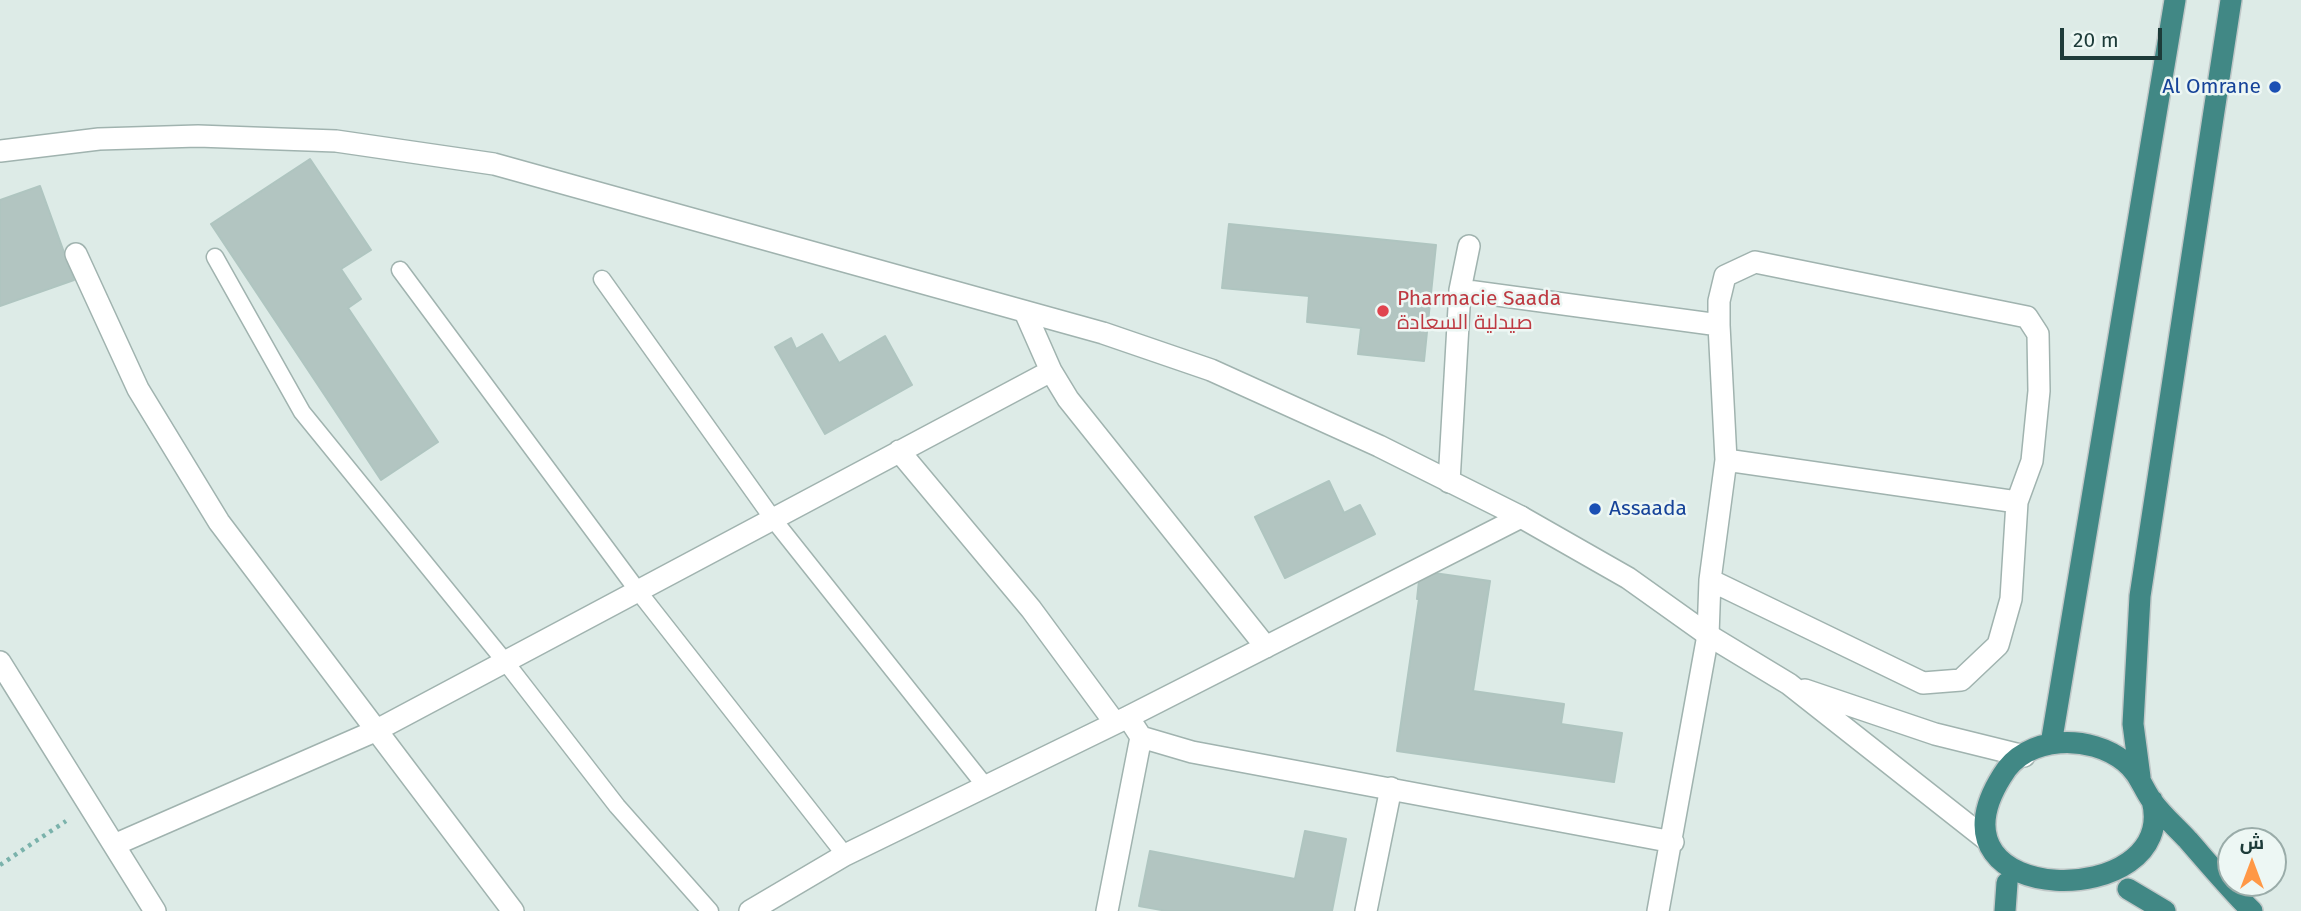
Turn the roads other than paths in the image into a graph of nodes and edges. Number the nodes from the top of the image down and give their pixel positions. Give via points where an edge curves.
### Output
1 (2175, 0) edge
2 (2231, 0) edge
3 (0, 151) edge
4 (1469, 246) dead end
5 (76, 254) dead end
6 (215, 257) dead end
7 (400, 270) dead end
8 (602, 279) dead end
9 (1461, 290) junction
10 (1025, 312) junction
11 (1719, 325) junction
12 (1051, 371) junction
13 (899, 451) junction
14 (1726, 460) junction
15 (1448, 482) junction
16 (2017, 502) junction
17 (1521, 517) junction
18 (773, 519) junction
19 (1710, 580) junction
20 (638, 591) junction
21 (1708, 635) junction
22 (1266, 647) junction
23 (0, 662) edge
24 (507, 664) junction
25 (1789, 684) junction
26 (1122, 720) junction
27 (375, 732) junction
28 (1141, 737) junction
29 (2051, 744) junction
30 (2024, 755) junction
31 (2140, 777) junction
32 (986, 787) junction
33 (1391, 788) junction
34 (2151, 800) junction
35 (1987, 840) junction
36 (1673, 842) junction
37 (114, 845) junction
38 (845, 855) junction
39 (2007, 883) junction
40 (2127, 890) junction
41 (2030, 901) dead end
42 (2109, 902) dead end
43 (155, 911) edge
44 (513, 911) edge
45 (710, 911) edge
46 (750, 911) edge
47 (1107, 911) edge
48 (1366, 911) edge
49 (1658, 911) edge
50 (2005, 911) edge
51 (2165, 911) edge
52 (2252, 911) edge

1 - 29 highway
2 - 31 highway via 2140,596 2133,724
3 - 10 street via 99,139 198,136 335,141 494,164
4 - 9 street
5 - 27 street via 138,389 219,522
6 - 24 lane via 302,411
7 - 20 lane
8 - 18 lane
9 - 11 street
9 - 15 street
10 - 12 street
10 - 15 street via 1211,370
11 - 14 street
11 - 16 street via 1725,276 1755,262 2027,317 2038,334 2039,391 2032,461
12 - 13 street
12 - 22 street via 1126,476
13 - 18 street
13 - 26 street
14 - 16 street
14 - 19 street
15 - 17 street
16 - 19 street via 2011,599 1998,645 1961,680 1923,683
17 - 21 street via 1628,578
17 - 22 street
18 - 20 street
18 - 32 lane
19 - 21 street
20 - 24 street
20 - 38 lane
21 - 25 street
21 - 36 street
22 - 26 street
23 - 37 street
24 - 27 street
24 - 45 lane via 617,806
25 - 30 street via 1936,734
25 - 35 street
26 - 28 street
26 - 32 street
27 - 37 street
27 - 44 street
28 - 33 street via 1192,752
28 - 47 street
29 - 30 highway
29 - 31 highway via 2071,741 2110,751
30 - 35 highway via 2004,772 1993,792 1986,816
31 - 34 highway
32 - 38 street
33 - 36 street
33 - 48 street
34 - 40 highway via 2156,824 2153,849
34 - 52 highway
35 - 39 highway
36 - 49 street
37 - 43 street
38 - 46 street
39 - 41 highway
39 - 50 highway
40 - 42 highway
40 - 51 highway

